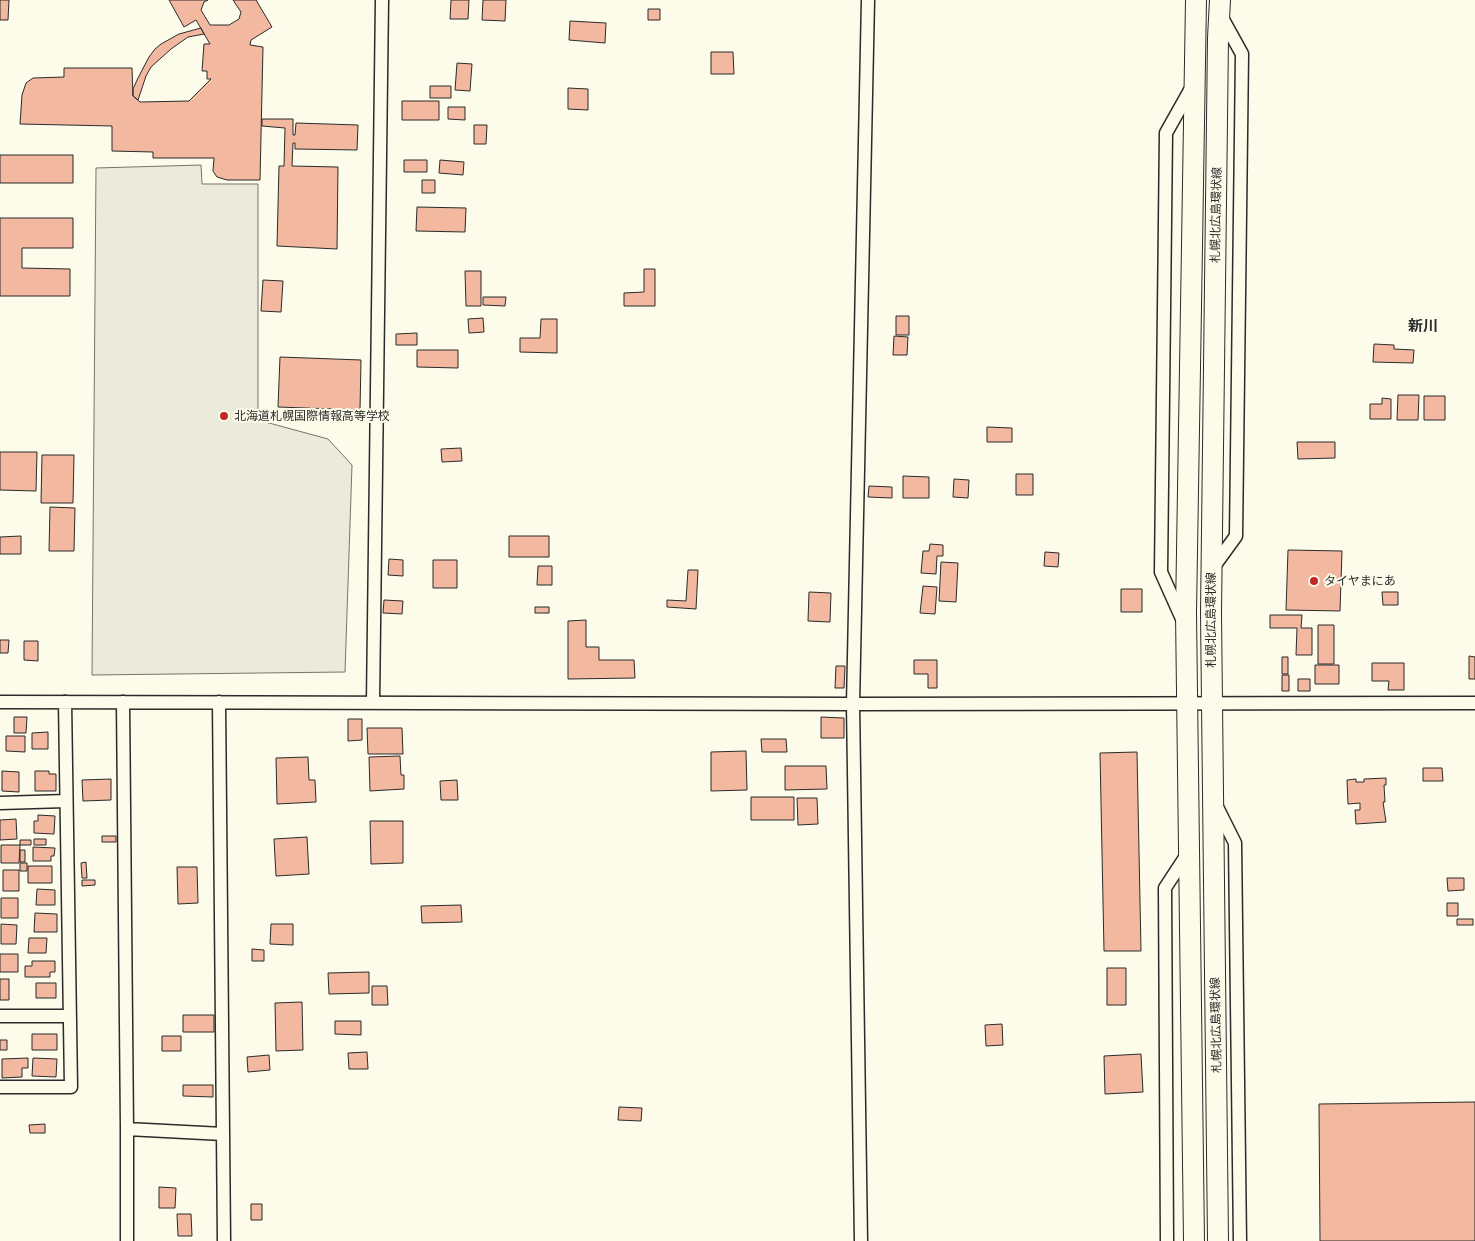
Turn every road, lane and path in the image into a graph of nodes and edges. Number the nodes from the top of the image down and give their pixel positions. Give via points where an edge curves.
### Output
1 (382, 0) edge
2 (868, 0) edge
3 (1196, 0) edge
4 (1220, 7) edge
5 (1195, 81) junction
6 (1187, 630) junction
7 (0, 702) edge
8 (65, 702) junction
9 (123, 702) junction
10 (219, 702) junction
11 (373, 702) junction
12 (1188, 703) junction
13 (1212, 703) junction
14 (1475, 703) edge
15 (853, 704) junction
16 (1213, 798) junction
17 (66, 801) junction
18 (0, 803) edge
19 (1189, 850) junction
20 (0, 1016) edge
21 (70, 1016) junction
22 (0, 1087) edge
23 (127, 1129) junction
24 (223, 1134) junction
25 (128, 1241) edge
26 (224, 1241) edge
27 (861, 1241) edge
28 (1167, 1241) edge
29 (1194, 1241) edge
30 (1218, 1241) edge
31 (1240, 1241) edge

1 - 11 street
2 - 15 street
3 - 5 main road, 札幌北広島環状線
4 - 13 main road, 札幌北広島環状線 via 1211,570
5 - 6 main road, 札幌北広島環状線
5 - 6 street via 1166,132 1161,572
6 - 12 main road, 札幌北広島環状線
7 - 8 street
8 - 9 street
8 - 17 street
9 - 10 street
9 - 23 street
10 - 11 street
10 - 24 street
11 - 15 street
12 - 13 street
12 - 15 street
12 - 19 main road, 札幌北広島環状線
13 - 14 street
13 - 16 main road, 札幌北広島環状線
15 - 27 street
16 - 30 main road, 札幌北広島環状線
16 - 31 street via 1236,843
17 - 18 street
17 - 21 street
19 - 28 street via 1165,888
19 - 29 main road, 札幌北広島環状線
20 - 21 street
21 - 22 street via 70,1087
23 - 24 street
23 - 25 street
24 - 26 street

